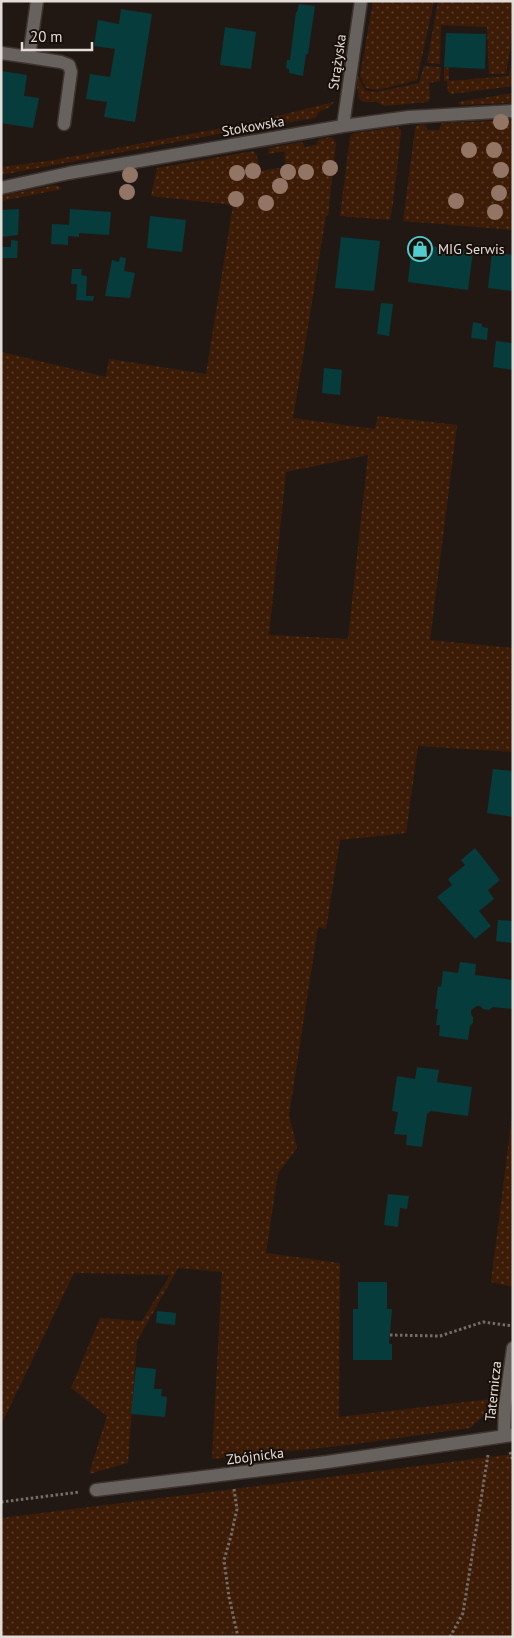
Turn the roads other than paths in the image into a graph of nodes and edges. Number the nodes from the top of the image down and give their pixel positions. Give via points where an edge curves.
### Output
1 (37, 1) edge
2 (361, 1) edge
3 (1, 52) edge
4 (29, 56) junction
5 (513, 111) edge
6 (64, 124) dead end
7 (343, 126) junction
8 (1, 188) edge
9 (513, 1348) edge
10 (508, 1436) edge
11 (96, 1490) road end

1 - 4 street
2 - 7 street, Strążyska
3 - 4 street
4 - 6 street via 68,66 71,72
5 - 7 street, Stokowska via 409,117
7 - 8 street, Stokowska
9 - 10 street, Taternicza via 505,1406
10 - 11 street, Zbójnicka

